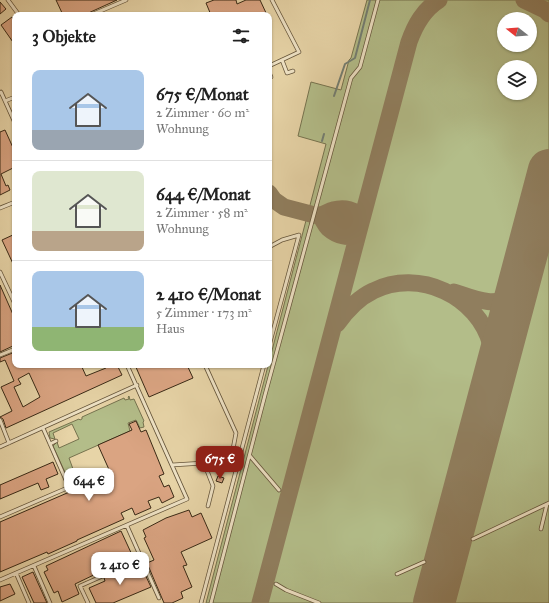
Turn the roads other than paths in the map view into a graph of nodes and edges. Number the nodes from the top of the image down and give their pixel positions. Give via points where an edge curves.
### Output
1 (8, 0) edge
2 (126, 0) edge
3 (272, 0) edge
4 (378, 0) edge
5 (17, 12) edge
6 (99, 12) edge
7 (282, 60) junction
8 (272, 65) edge
9 (293, 71) dead end
10 (0, 93) edge
11 (12, 98) edge
12 (5, 101) junction
13 (12, 116) edge
14 (12, 203) edge
15 (0, 208) edge
16 (272, 245) edge
17 (0, 272) edge
18 (12, 298) edge
19 (272, 335) edge
20 (12, 349) edge
21 (0, 355) edge
22 (128, 368) edge
23 (206, 368) edge
24 (263, 368) edge
25 (137, 385) junction
26 (0, 420) edge
27 (43, 428) junction
28 (56, 441) dead end
29 (9, 442) junction
30 (50, 444) junction
31 (0, 447) edge
32 (250, 456) junction
33 (204, 463) junction
34 (172, 465) junction
35 (95, 476) dead end
36 (68, 487) junction
37 (279, 490) dead end
38 (548, 503) edge
39 (208, 506) dead end
40 (0, 517) edge
41 (128, 526) junction
42 (541, 529) dead end
43 (473, 539) dead end
44 (141, 559) junction
45 (424, 562) dead end
46 (34, 566) junction
47 (16, 573) junction
48 (397, 574) dead end
49 (0, 580) edge
50 (276, 584) dead end
51 (159, 598) dead end
52 (29, 603) edge
53 (50, 603) edge
54 (88, 603) edge
55 (201, 603) edge
56 (211, 603) edge
57 (319, 603) edge

1 - 5 lane
2 - 6 lane
3 - 7 lane via 299,52
4 - 32 lane via 360,67 350,78
7 - 8 lane
7 - 9 lane via 287,73
10 - 12 lane
11 - 12 lane
12 - 13 lane
14 - 15 lane
16 - 19 lane via 298,235
17 - 18 lane
20 - 21 lane
22 - 25 lane
23 - 33 lane via 236,433 232,449
24 - 55 lane
25 - 27 lane
25 - 34 lane
26 - 29 lane
27 - 29 lane
27 - 30 lane
28 - 30 lane
29 - 31 lane
30 - 36 lane
32 - 37 lane
32 - 56 lane
33 - 34 lane
33 - 39 lane via 213,486
34 - 41 lane via 187,499
35 - 36 lane
36 - 40 lane
38 - 42 lane
38 - 43 lane
41 - 44 lane
41 - 46 lane
44 - 51 lane
44 - 54 lane via 80,586
45 - 48 lane
46 - 47 lane
46 - 53 lane
47 - 49 lane
47 - 52 lane
50 - 57 lane

